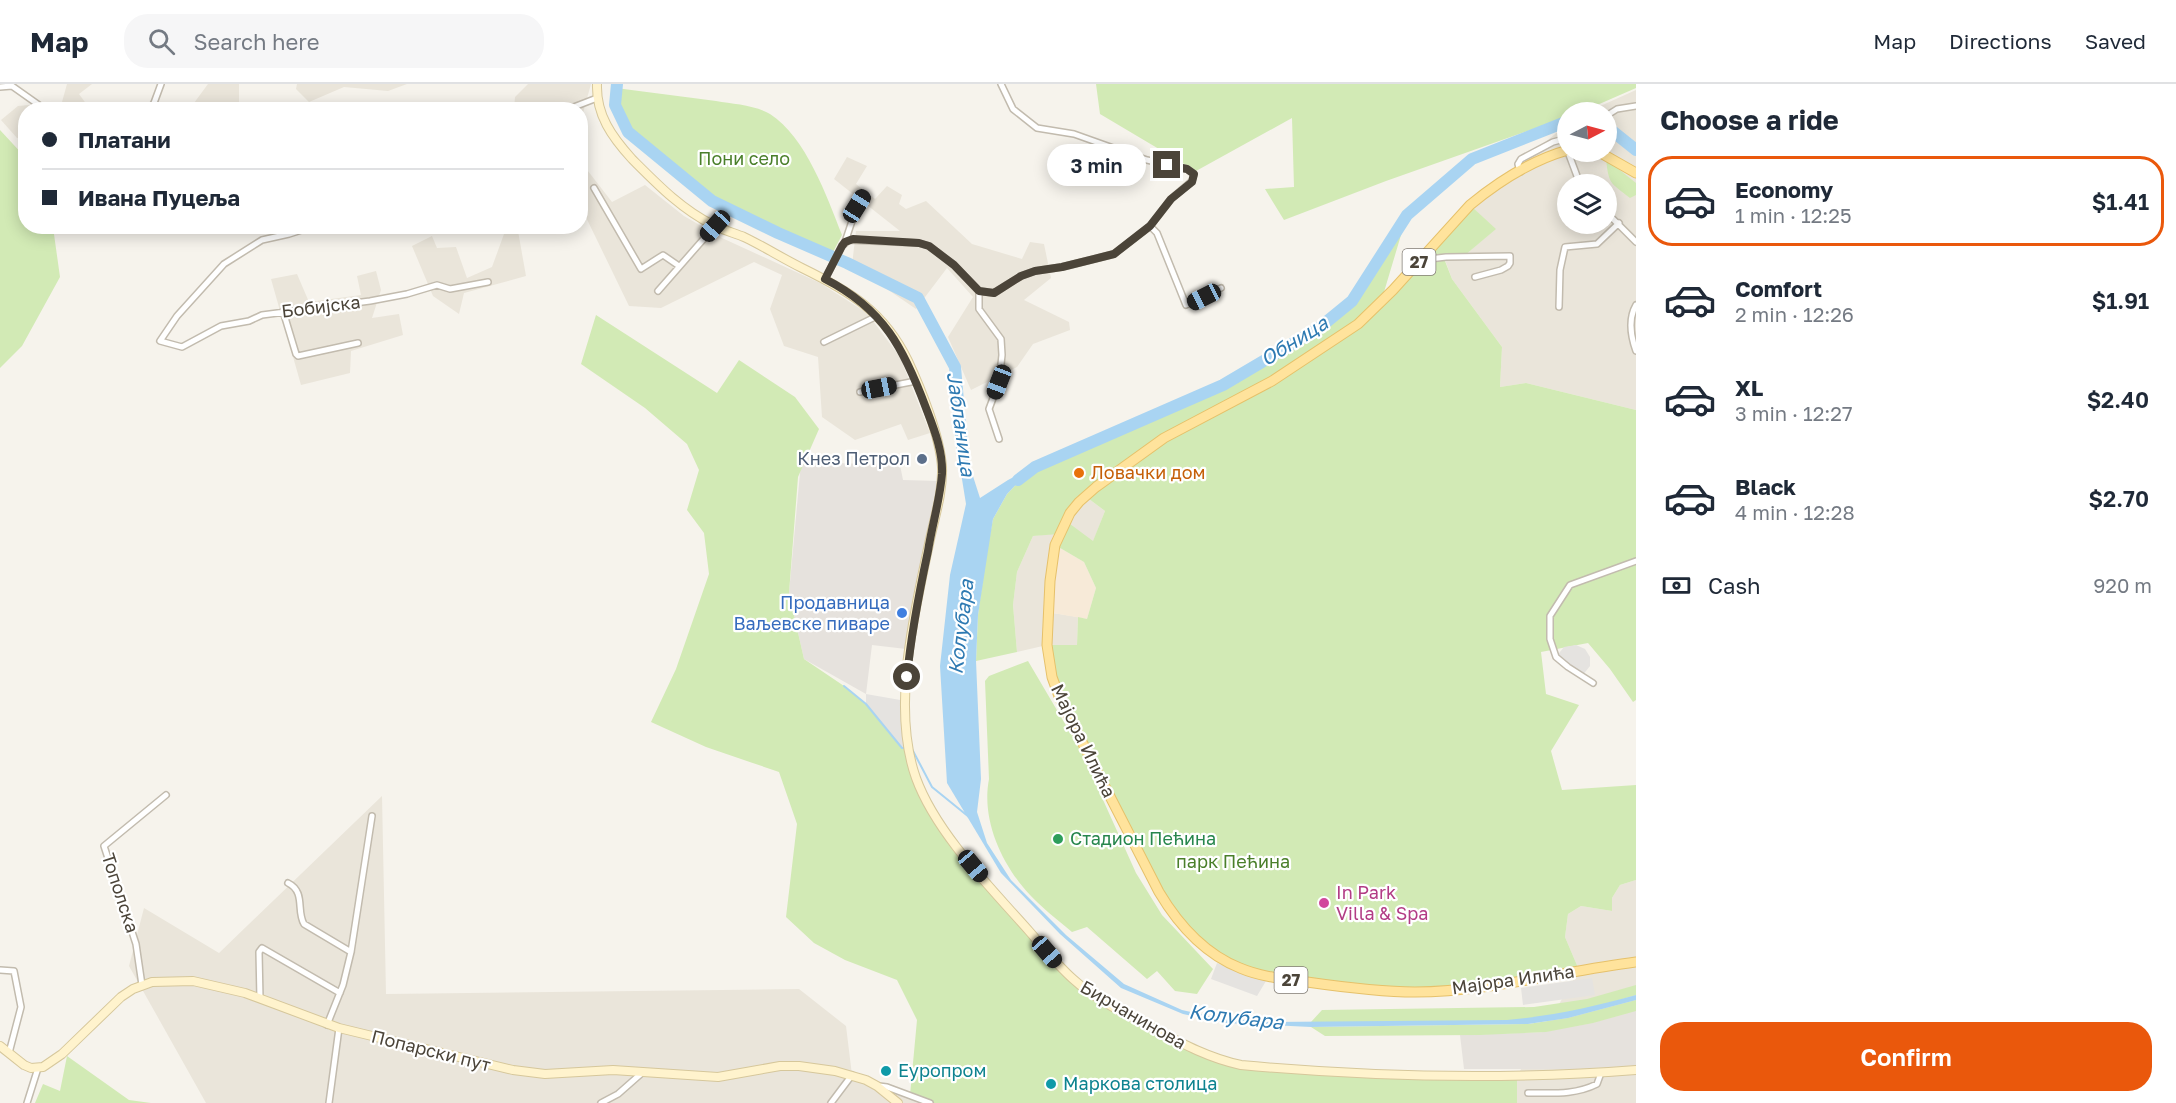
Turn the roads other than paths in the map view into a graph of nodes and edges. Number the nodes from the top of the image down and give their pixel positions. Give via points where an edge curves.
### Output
1 (161, 84) edge
2 (597, 84) edge
3 (1002, 84) edge
4 (0, 87) edge
5 (35, 102) edge
6 (155, 102) edge
7 (598, 102) junction
8 (588, 104) edge
9 (1636, 105) edge
10 (1617, 110) edge
11 (1557, 141) edge
12 (1557, 156) edge
13 (1617, 162) edge
14 (1520, 172) junction
15 (1636, 173) edge
16 (594, 188) dead end
17 (865, 194) dead end
18 (1619, 224) joint
19 (715, 226) junction
20 (1150, 226) junction
21 (289, 234) edge
22 (1636, 242) edge
23 (844, 244) junction
24 (1421, 260) junction
25 (679, 266) junction
26 (1475, 277) dead end
27 (825, 279) junction
28 (488, 282) dead end
29 (1221, 288) dead end
30 (658, 291) dead end
31 (979, 291) junction
32 (1636, 305) edge
33 (1559, 307) dead end
34 (283, 311) junction
35 (877, 316) junction
36 (824, 342) dead end
37 (358, 343) dead end
38 (1636, 351) edge
39 (916, 381) junction
40 (860, 392) dead end
41 (999, 439) dead end
42 (1636, 561) edge
43 (1593, 683) dead end
44 (166, 795) dead end
45 (372, 816) dead end
46 (288, 884) dead end
47 (351, 952) junction
48 (1636, 962) edge
49 (0, 970) edge
50 (142, 985) junction
51 (340, 993) junction
52 (260, 999) junction
53 (327, 1024) junction
54 (339, 1028) junction
55 (0, 1046) edge
56 (9, 1053) junction
57 (38, 1068) junction
58 (1636, 1070) edge
59 (644, 1072) junction
60 (1601, 1073) junction
61 (852, 1075) junction
62 (877, 1086) junction
63 (1528, 1093) dead end
64 (27, 1103) edge
65 (328, 1103) edge
66 (601, 1103) edge
67 (831, 1103) edge
68 (898, 1103) edge
69 (930, 1103) edge

1 - 6 street
2 - 7 main road
3 - 20 street via 1013,110 1037,128 1074,134 1194,174 1192,182 1171,199
4 - 5 street via 12,86
7 - 8 street
7 - 19 main road, Бирчанинова via 609,132 646,173 682,206
9 - 10 street
11 - 14 street via 1521,159
12 - 14 main road, Мајора Илића / 27
13 - 15 main road
14 - 24 main road, Мајора Илића / 27 via 1470,205
16 - 25 street via 641,269 663,255
17 - 23 street
18 - 22 street
18 - 33 street via 1597,244 1565,247
19 - 25 street
19 - 27 main road, Бирчанинова
20 - 29 street via 1157,233 1186,305
20 - 31 street via 1114,254 1035,271 994,293
21 - 34 street, Бобијска via 262,240 224,264 160,341 182,347 220,326
23 - 27 street
23 - 31 street via 853,239 929,246
24 - 26 street via 1510,256 1506,268
24 - 48 main road, Мајора Илића / 27 via 1352,328 1272,381 1164,438 1079,502 1059,533 1052,559 1047,632 1052,677 1165,902 1198,940 1240,968 1331,986 1416,992
25 - 30 street
27 - 35 main road, Бирчанинова via 852,294
28 - 34 street, Бобијска via 450,289 437,285 370,301
31 - 41 street via 979,309 1001,339 999,382 989,409
32 - 38 street via 1631,320
34 - 37 street via 298,356
35 - 36 street
35 - 39 main road, Бирчанинова via 891,332
39 - 40 street
39 - 60 main road, Бирчанинова via 937,439 942,472 908,662 906,701 911,761 927,802 960,850 1061,968 1107,1004 1220,1061 1426,1075
42 - 43 street via 1570,585 1550,616 1550,639 1557,657
44 - 50 street, Тополска via 104,846 136,944
45 - 47 street
46 - 47 street via 299,894 304,924
47 - 51 street
49 - 56 street via 14,971 21,1007
50 - 52 main road, Попарски пут via 200,982
50 - 57 main road, Попарски пут via 121,997 55,1060
51 - 52 street via 262,948
51 - 53 street
52 - 53 main road, Попарски пут
53 - 54 main road, Попарски пут
54 - 59 main road, Попарски пут via 525,1072
54 - 65 street
55 - 56 main road
56 - 57 main road via 24,1065
57 - 64 street
58 - 60 main road, Бирчанинова
59 - 61 main road, Попарски пут via 723,1077 785,1065
59 - 66 street
60 - 63 street via 1597,1084 1582,1091
61 - 62 main road, Попарски пут
61 - 67 street
62 - 68 main road, Попарски пут
62 - 69 street

